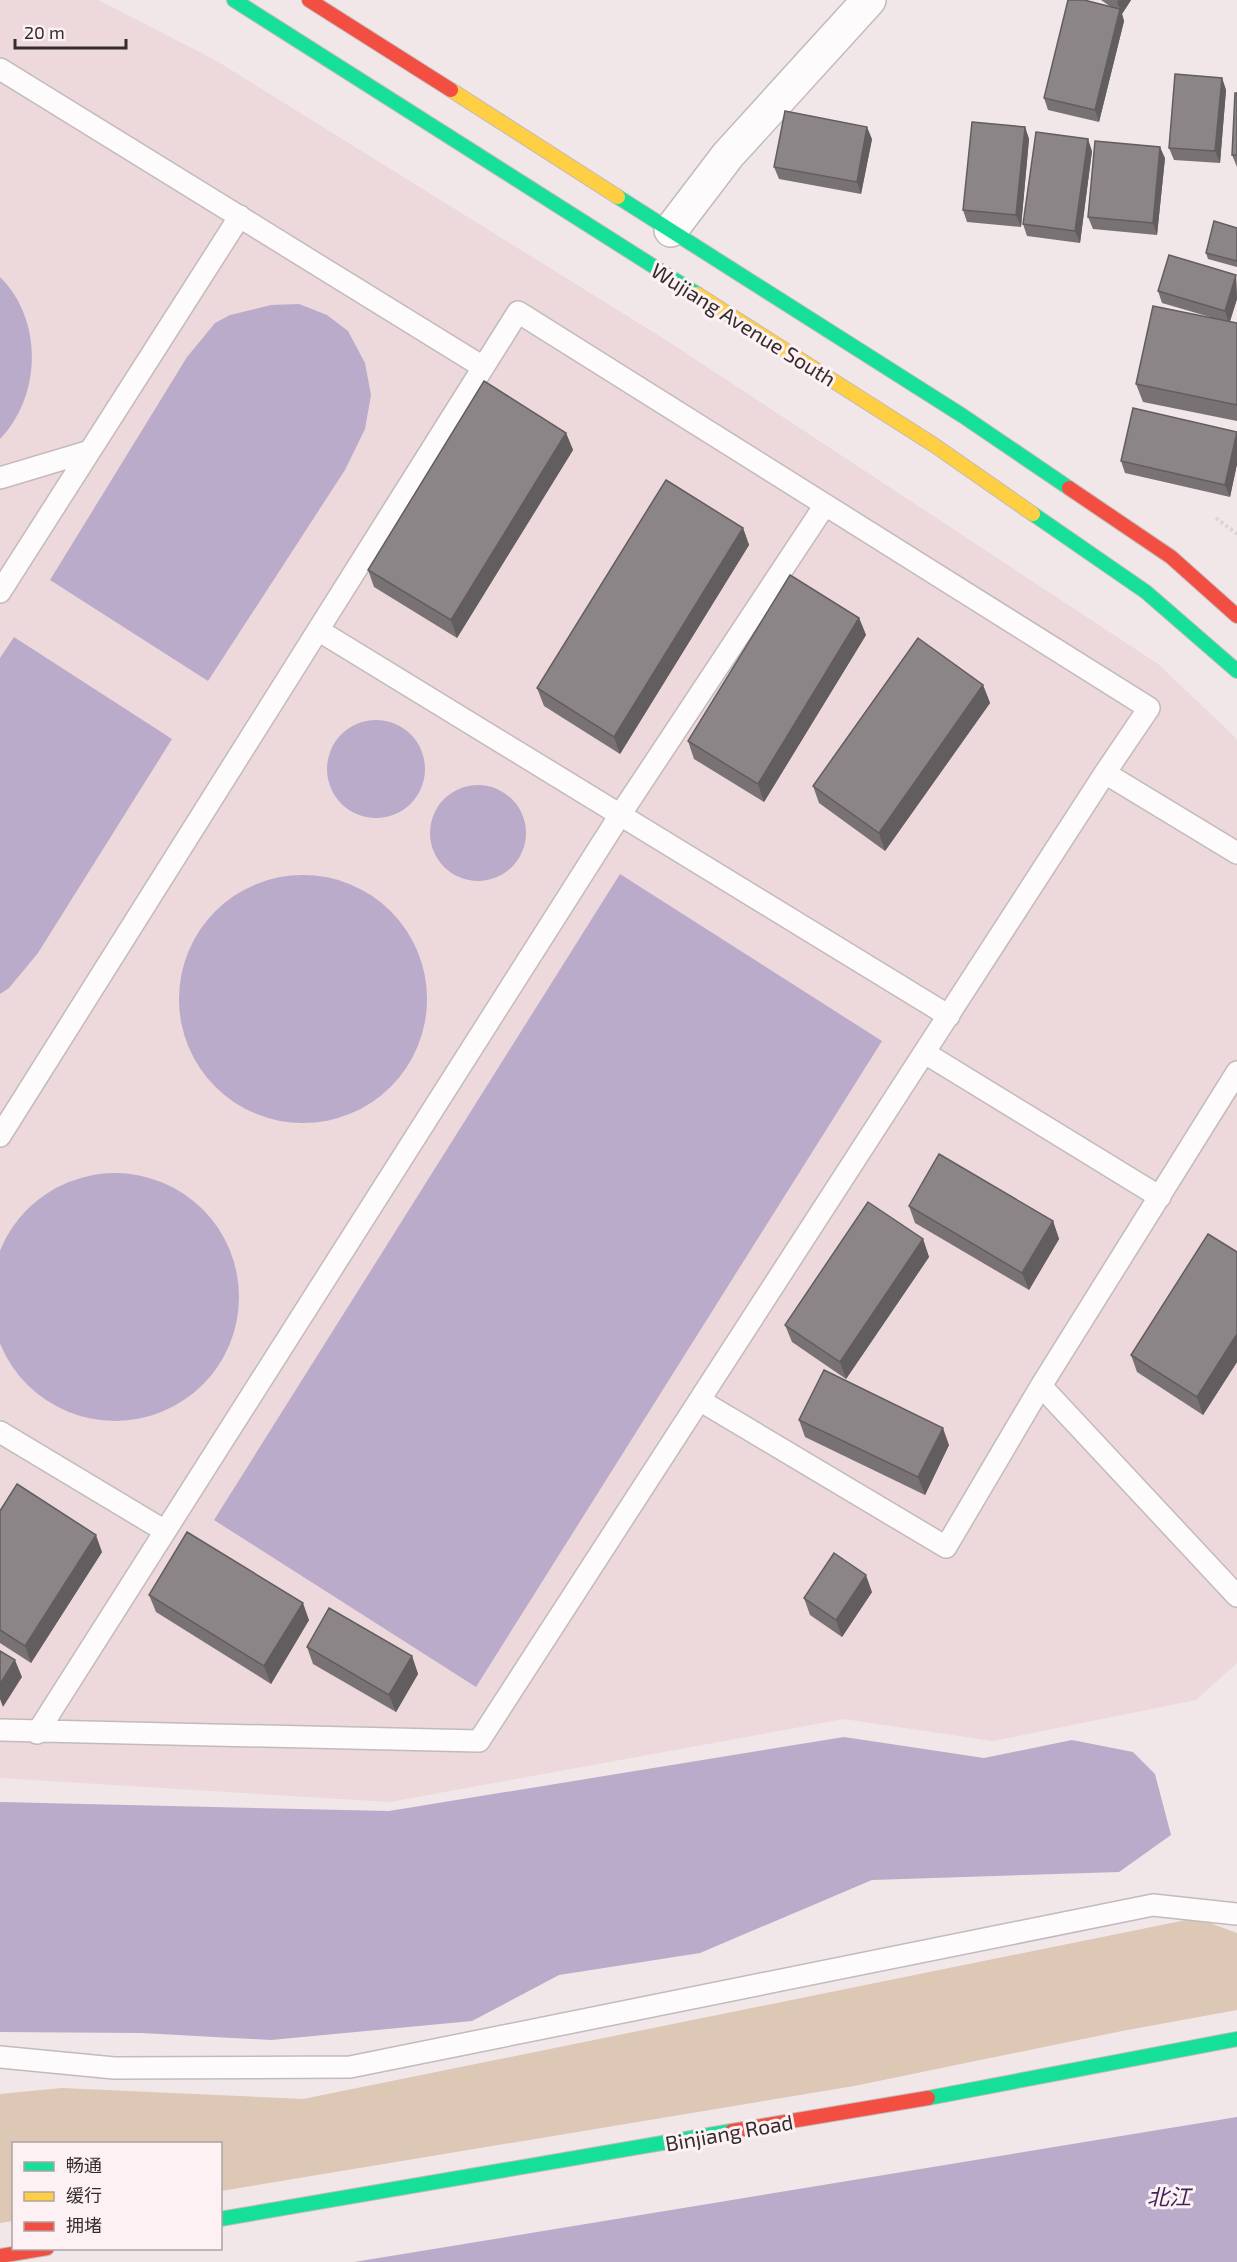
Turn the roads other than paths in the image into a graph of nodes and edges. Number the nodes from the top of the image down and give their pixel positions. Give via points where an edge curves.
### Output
1 (234, 0) edge
2 (309, 0) edge
3 (869, 0) edge
4 (0, 69) edge
5 (240, 216) junction
6 (671, 230) junction
7 (483, 367) junction
8 (90, 451) junction
9 (0, 478) edge
10 (825, 505) junction
11 (0, 592) edge
12 (1237, 616) edge
13 (318, 630) junction
14 (1237, 671) edge
15 (1105, 773) junction
16 (620, 815) junction
17 (1237, 853) edge
18 (949, 1016) junction
19 (925, 1053) junction
20 (1237, 1072) edge
21 (4, 1122) edge
22 (1160, 1197) junction
23 (1041, 1386) junction
24 (701, 1401) junction
25 (0, 1432) edge
26 (165, 1531) junction
27 (1237, 1596) edge
28 (0, 1730) edge
29 (37, 1733) junction
30 (1237, 1914) edge
31 (1237, 2039) edge
32 (0, 2057) edge
33 (222, 2219) edge
34 (34, 2250) edge
35 (0, 2256) edge

1 - 14 main road, Wujiang Avenue South via 934,445 1146,592
2 - 6 main road, Wujiang Avenue South
3 - 6 street via 728,155
4 - 5 lane
5 - 7 lane
5 - 8 lane
6 - 12 main road, Wujiang Avenue South via 963,416 1171,557
7 - 10 lane via 518,312
7 - 13 lane
8 - 9 lane
8 - 11 lane
10 - 15 lane via 1149,708
10 - 16 lane
13 - 16 lane
13 - 21 lane
15 - 17 lane
15 - 18 lane
16 - 18 lane
16 - 26 lane
18 - 19 lane
19 - 22 lane
19 - 24 lane
20 - 22 lane
22 - 23 lane
23 - 24 lane via 946,1547
23 - 27 lane
24 - 29 lane via 479,1741
25 - 26 lane
26 - 29 lane
28 - 29 lane
30 - 32 lane via 1153,1905 350,2067 114,2068
31 - 33 main road, Binjiang Road via 955,2093
34 - 35 main road

